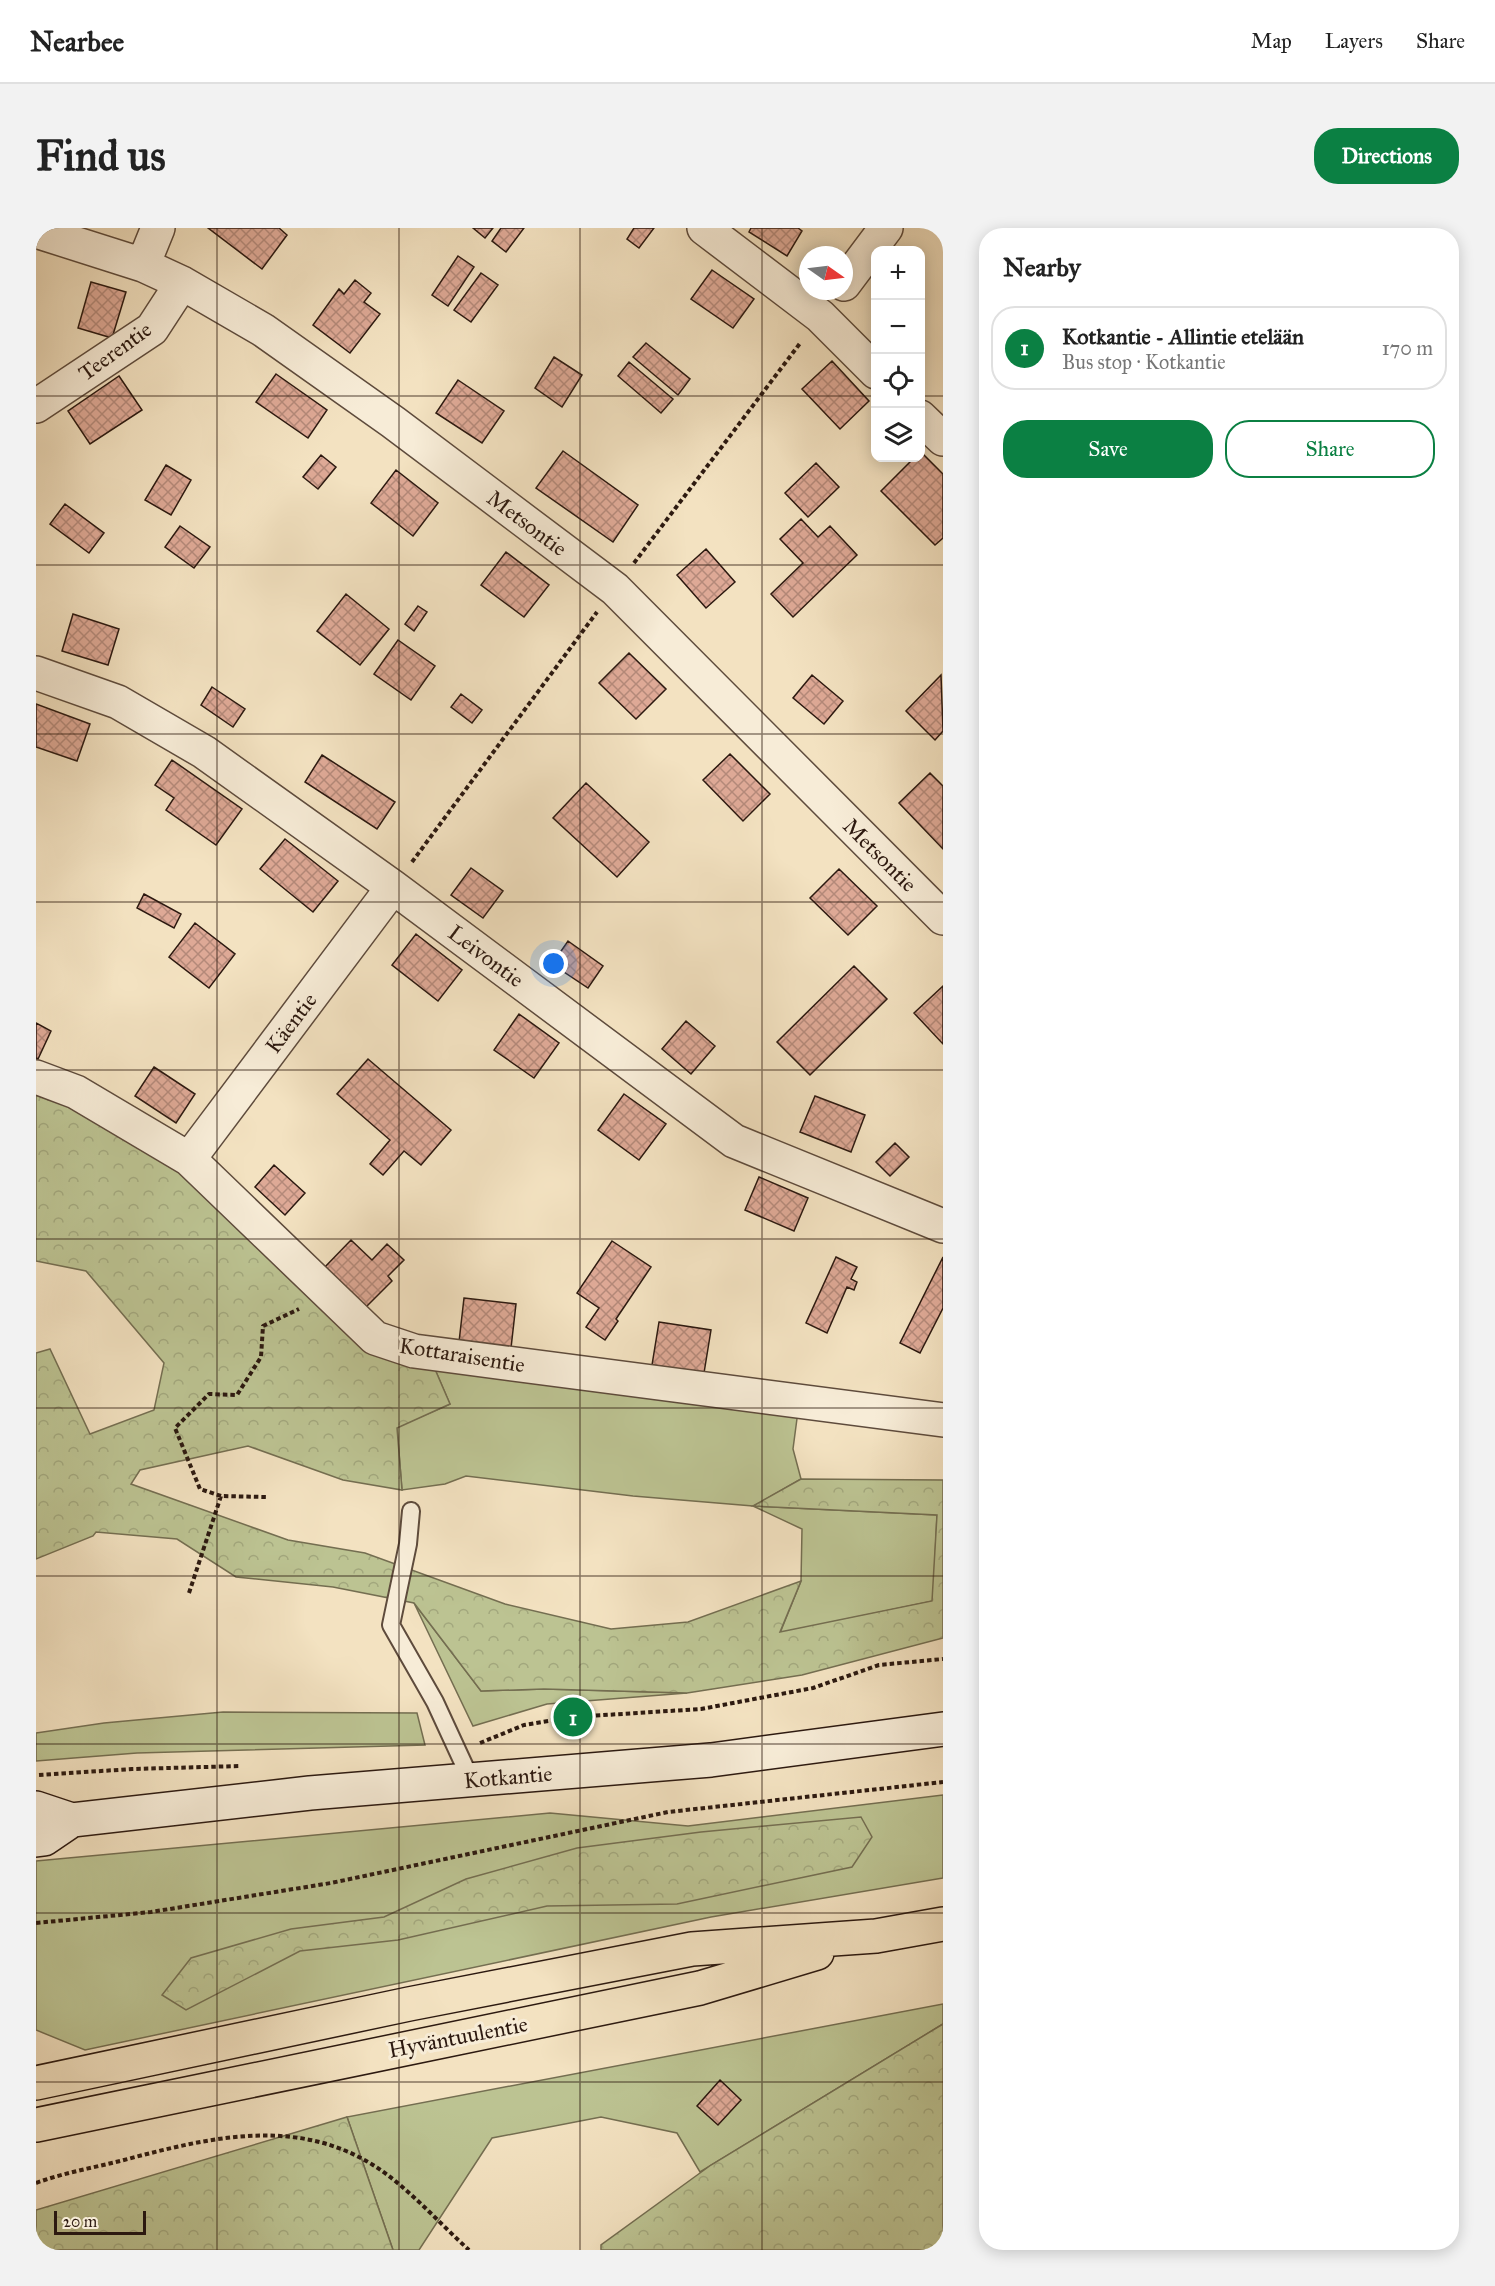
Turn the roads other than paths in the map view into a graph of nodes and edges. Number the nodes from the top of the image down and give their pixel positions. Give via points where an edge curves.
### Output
1 (158, 228) edge
2 (704, 228) edge
3 (886, 228) edge
4 (36, 231) edge
5 (143, 265) junction
6 (853, 272) edge
7 (182, 283) junction
8 (829, 304) edge
9 (871, 365) edge
10 (36, 406) edge
11 (925, 421) edge
12 (943, 439) edge
13 (36, 673) edge
14 (393, 887) junction
15 (943, 918) edge
16 (36, 1077) edge
17 (189, 1159) junction
18 (943, 1226) edge
19 (943, 1420) edge
20 (411, 1511) dead end
21 (943, 1729) edge
22 (465, 1766) junction
23 (36, 1808) edge
24 (72, 1820) junction
25 (36, 1840) edge
26 (943, 1924) edge
27 (876, 1935) junction
28 (36, 2083) edge
29 (36, 2125) edge

1 - 5 street
2 - 8 street
3 - 6 street
4 - 5 street, Metsontie
5 - 7 street, Metsontie
7 - 10 street, Teerentie via 152,329
7 - 15 street, Metsontie via 291,350 615,589
8 - 9 street
11 - 12 street
13 - 14 street, Leivontie via 118,702 204,752
14 - 17 street, Käentie
14 - 18 street, Leivontie via 734,1141
16 - 17 street, Kottaraisentie via 76,1092
17 - 19 street, Kottaraisentie via 375,1338 414,1351
20 - 22 lane via 391,1625 435,1702
21 - 22 street, Kotkantie via 711,1760
22 - 24 street, Kotkantie via 309,1793
23 - 24 street, Kotkantie
24 - 25 street, Kotkantie via 44,1839
26 - 27 highway, Hyväntuulentie
27 - 28 highway, Hyväntuulentie via 692,1948
27 - 29 highway, Hyväntuulentie via 700,1988

